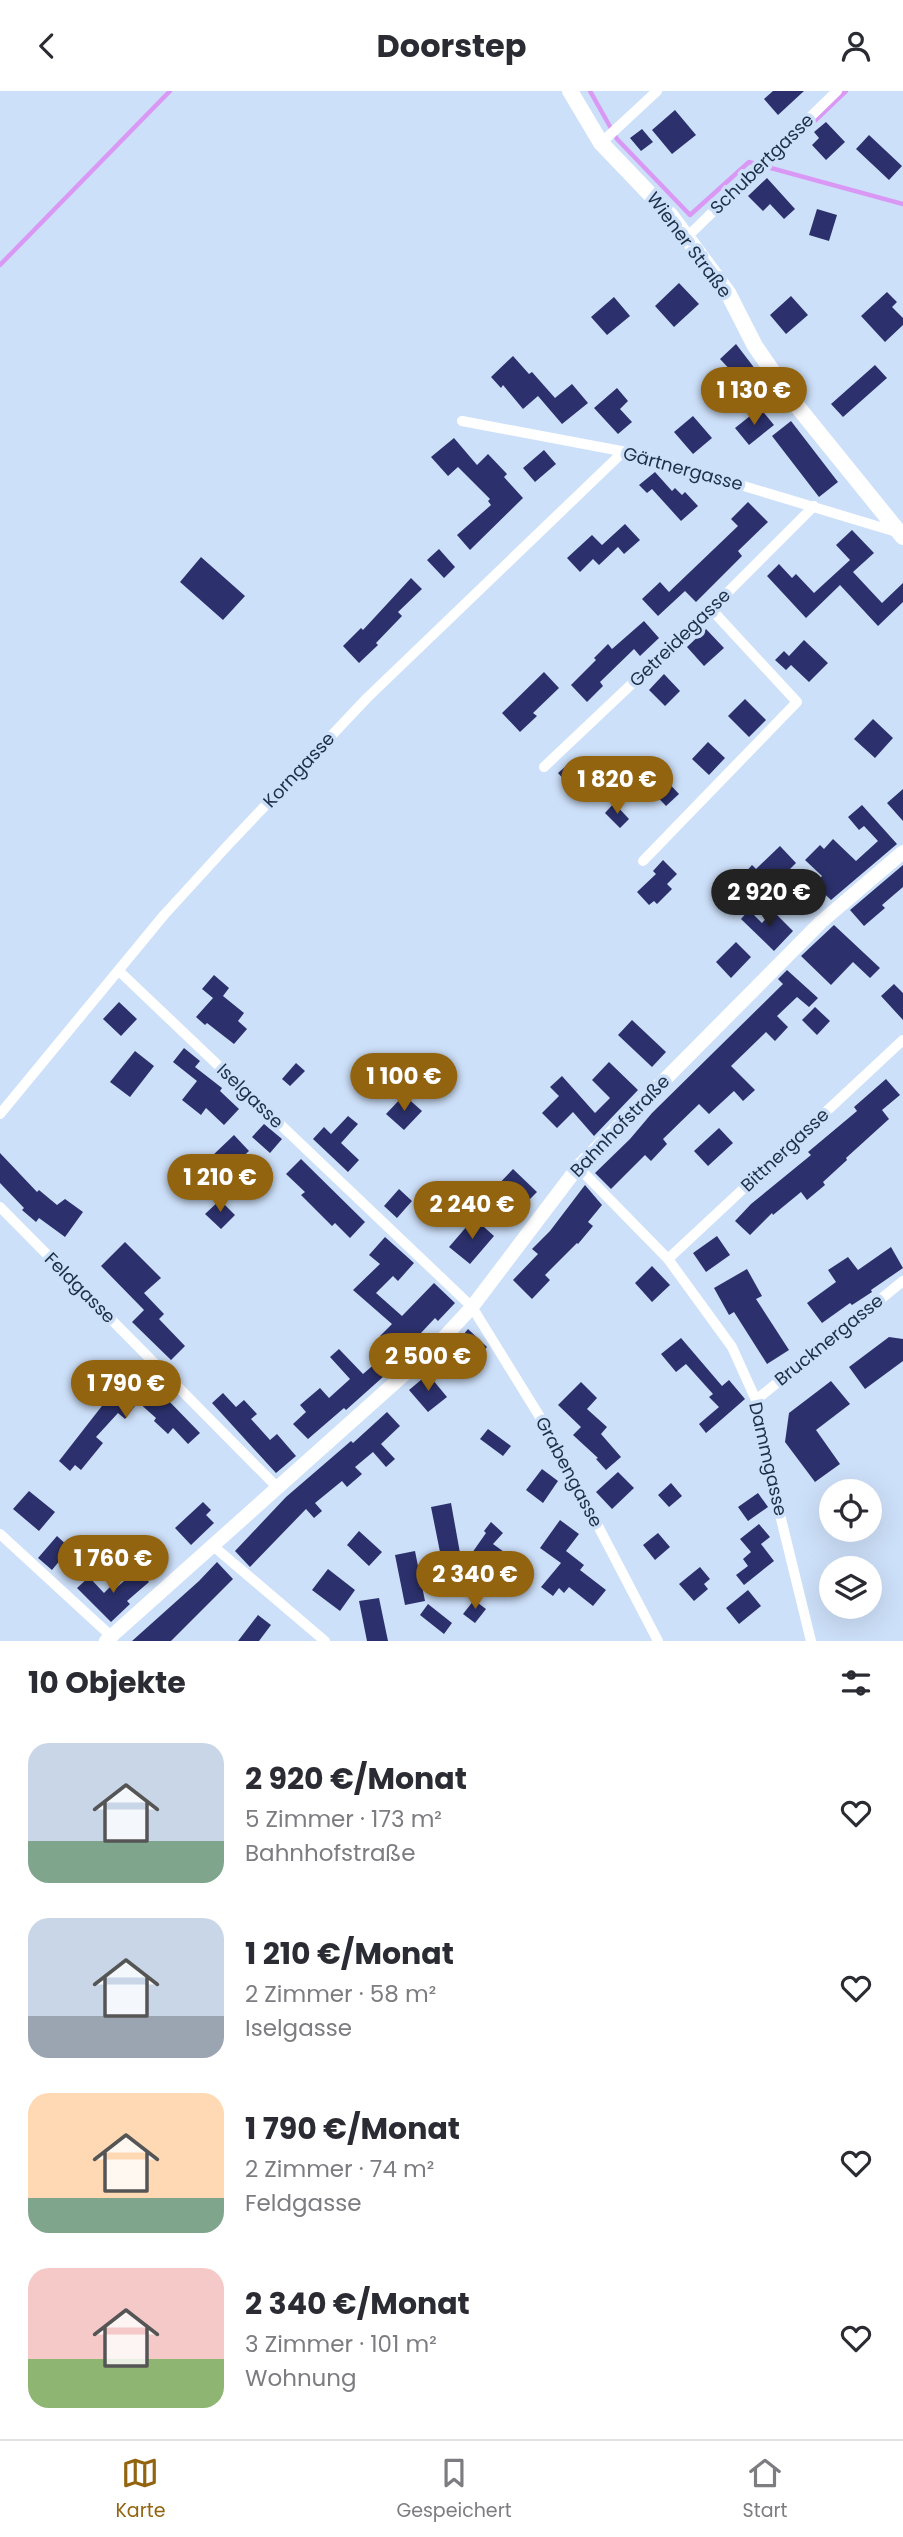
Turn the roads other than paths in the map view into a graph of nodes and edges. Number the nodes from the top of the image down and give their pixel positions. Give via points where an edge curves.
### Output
1 (570, 91) edge
2 (657, 91) edge
3 (837, 91) edge
4 (608, 136) junction
5 (687, 237) junction
6 (462, 421) dead end
7 (624, 452) junction
8 (814, 506) junction
9 (902, 535) edge
10 (711, 609) junction
11 (544, 767) dead end
12 (903, 852) edge
13 (643, 861) dead end
14 (119, 971) junction
15 (903, 1040) edge
16 (0, 1114) edge
17 (578, 1167) junction
18 (0, 1207) edge
19 (668, 1259) junction
20 (903, 1281) edge
21 (472, 1307) junction
22 (756, 1400) junction
23 (278, 1487) junction
24 (0, 1534) edge
25 (212, 1545) junction
26 (109, 1639) edge
27 (325, 1641) edge
28 (658, 1641) edge
29 (811, 1641) edge

1 - 4 main road, Wiener Straße
2 - 4 street
3 - 5 street, Schubertgasse
4 - 5 main road, Wiener Straße
5 - 9 main road, Wiener Straße via 728,293 755,346 793,401
6 - 7 street, Gärtnergasse
7 - 8 street, Gärtnergasse
7 - 14 street, Korngasse via 367,698 200,875
8 - 9 street, Gärtnergasse
8 - 10 street, Getreidegasse
10 - 11 street, Getreidegasse
10 - 13 street via 797,702
12 - 17 street, Bahnhofstraße via 821,922
14 - 16 street, Korngasse
14 - 21 street, Iselgasse
15 - 19 street, Bittnergasse
17 - 19 street, Dammgasse
17 - 21 street, Bahnhofstraße
18 - 23 street, Feldgasse
19 - 22 street, Dammgasse via 732,1347
20 - 22 street, Brucknergasse
21 - 23 street, Bahnhofstraße via 436,1346
21 - 28 street, Grabengasse via 548,1430
22 - 29 street, Dammgasse via 758,1425
23 - 25 street, Bahnhofstraße
24 - 26 street
25 - 26 street, Bahnhofstraße
25 - 27 street

